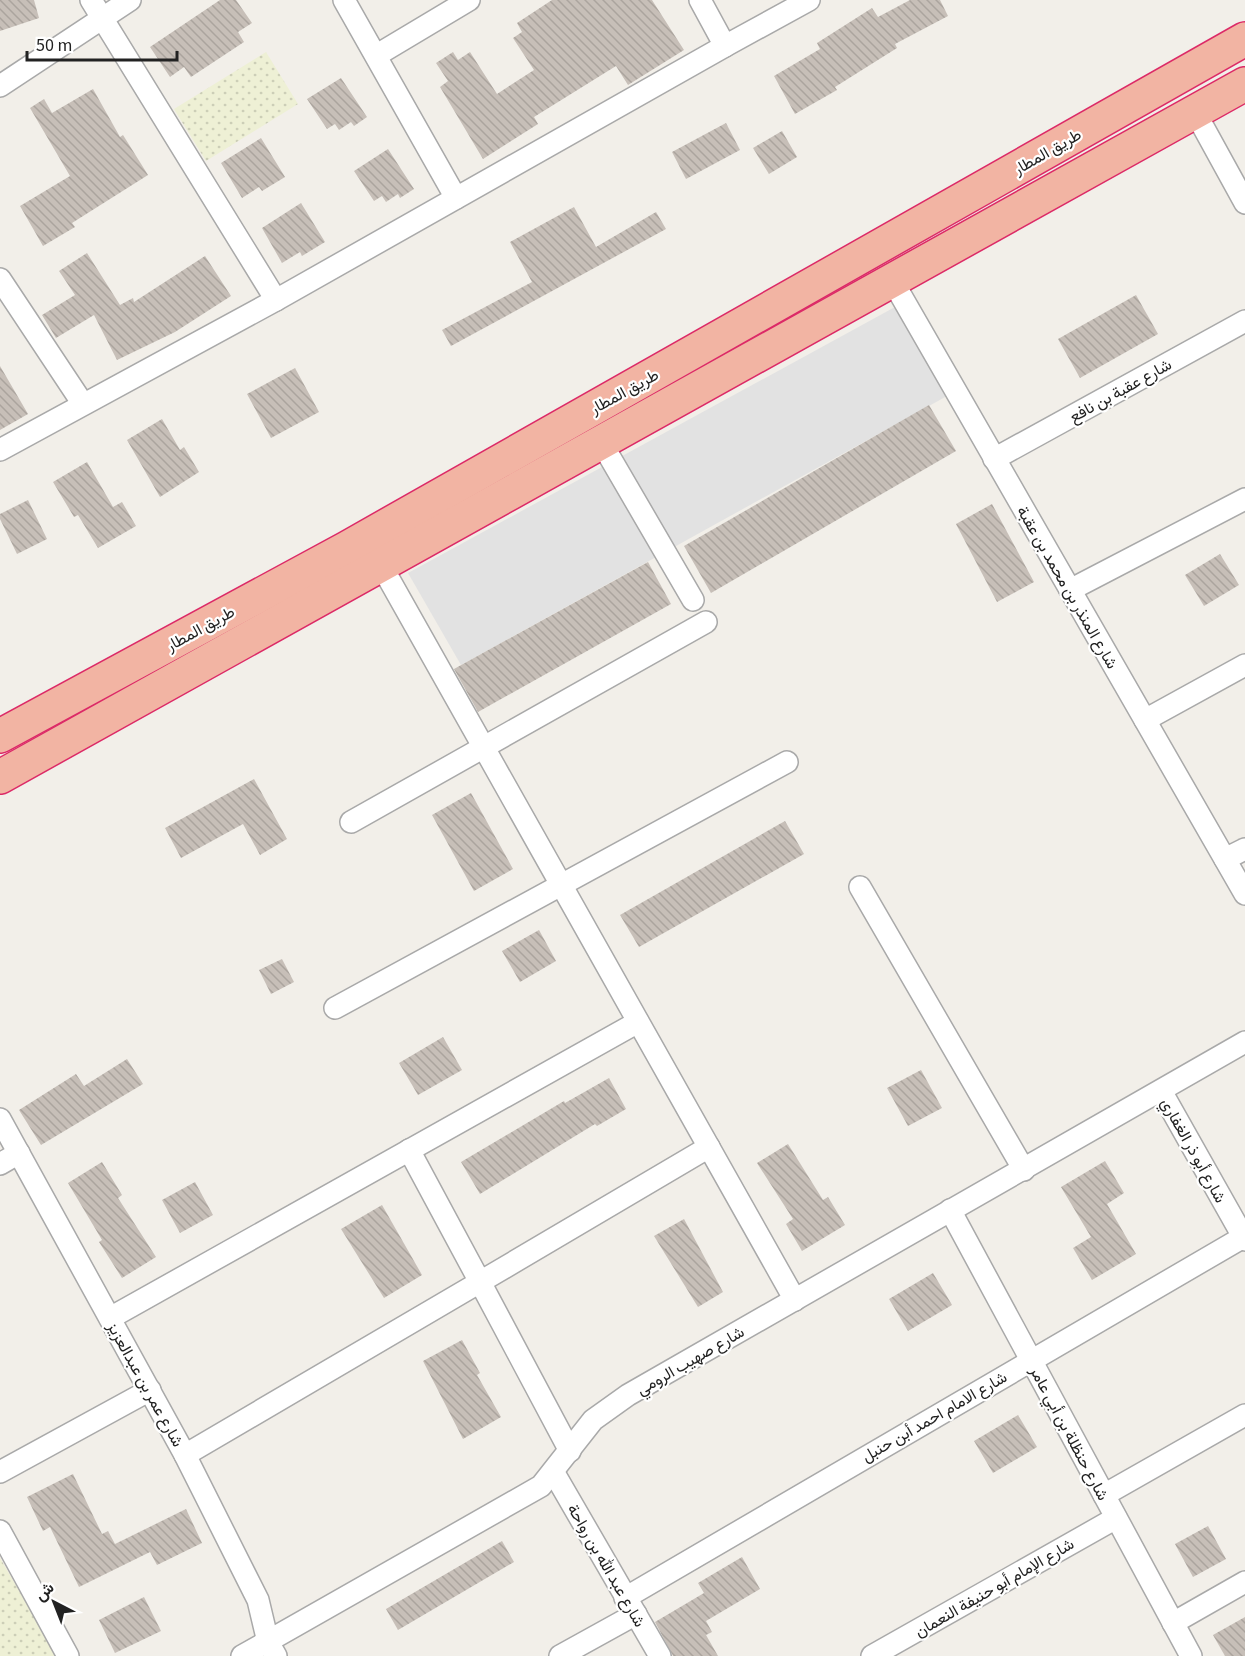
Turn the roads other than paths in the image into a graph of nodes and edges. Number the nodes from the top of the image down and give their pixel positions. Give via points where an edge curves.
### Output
1 (130, 0) edge
2 (344, 0) edge
3 (469, 0) edge
4 (700, 0) edge
5 (809, 0) edge
6 (96, 9) edge
7 (1245, 39) edge
8 (725, 46) junction
9 (377, 55) junction
10 (1245, 84) edge
11 (0, 86) edge
12 (1195, 112) junction
13 (456, 198) junction
14 (1245, 203) edge
15 (0, 279) edge
16 (892, 280) junction
17 (276, 300) junction
18 (1245, 321) edge
19 (83, 404) junction
20 (601, 442) junction
21 (0, 450) edge
22 (994, 459) junction
23 (1245, 499) edge
24 (381, 565) junction
25 (1070, 590) junction
26 (693, 600) dead end
27 (706, 622) dead end
28 (1245, 664) edge
29 (1145, 720) junction
30 (0, 736) edge
31 (484, 748) junction
32 (787, 762) dead end
33 (0, 777) edge
34 (351, 822) dead end
35 (1245, 849) edge
36 (1225, 860) junction
37 (562, 885) junction
38 (860, 887) dead end
39 (1245, 894) edge
40 (335, 1008) dead end
41 (639, 1022) junction
42 (1245, 1042) edge
43 (1161, 1091) junction
44 (0, 1119) edge
45 (709, 1147) junction
46 (410, 1150) junction
47 (19, 1154) junction
48 (0, 1164) edge
49 (1024, 1170) junction
50 (950, 1210) junction
51 (1244, 1238) edge
52 (480, 1282) junction
53 (795, 1300) junction
54 (110, 1318) junction
55 (1030, 1359) junction
56 (150, 1390) junction
57 (1245, 1415) edge
58 (570, 1451) junction
59 (185, 1455) junction
60 (0, 1472) edge
61 (554, 1473) junction
62 (1104, 1495) junction
63 (1116, 1518) junction
64 (0, 1531) edge
65 (1245, 1582) edge
66 (630, 1606) junction
67 (1173, 1623) junction
68 (272, 1649) edge
69 (68, 1656) edge
70 (242, 1656) edge
71 (560, 1656) edge
72 (660, 1656) edge
73 (872, 1656) edge
74 (1191, 1656) edge

1 - 6 street
2 - 9 street
3 - 9 street
4 - 8 street
5 - 8 street
6 - 11 street
6 - 17 street
7 - 30 highway, طريق المطار via 347,548
8 - 13 street
9 - 13 street
10 - 12 highway, طريق المطار
12 - 14 street
12 - 16 highway, طريق المطار
13 - 17 street
15 - 19 street
16 - 20 highway, طريق المطار
16 - 22 street, شارع المنذر بن محمد بن عقبة
17 - 19 street
18 - 22 street, شارع عقبة بن نافع
19 - 21 street
20 - 24 highway, طريق المطار
20 - 26 street
22 - 25 street, شارع المنذر بن محمد بن عقبة
23 - 25 street
24 - 31 street
24 - 33 highway, طريق المطار
25 - 29 street, شارع المنذر بن محمد بن عقبة
27 - 31 street
28 - 29 street
29 - 36 street, شارع المنذر بن محمد بن عقبة
31 - 34 street
31 - 37 street
32 - 37 street
35 - 36 street
36 - 39 street, شارع المنذر بن محمد بن عقبة
37 - 40 street
37 - 41 street
38 - 49 street
41 - 45 street
41 - 46 street
42 - 43 street, شارع صهيب الرومي
43 - 49 street, شارع صهيب الرومي
43 - 51 street, شارع أبو ذر الغفاري
44 - 47 street, شارع عمر بن عبدالعزيز
45 - 52 street
45 - 53 street
46 - 52 street
46 - 54 street
47 - 48 street
47 - 54 street, شارع عمر بن عبدالعزيز
49 - 50 street, شارع صهيب الرومي
50 - 53 street, شارع صهيب الرومي
50 - 55 street, شارع حنظلة بن أبي عامر
51 - 55 street, شارع الامام احمد أبن حنبل
52 - 58 street
52 - 59 street
53 - 58 street, شارع صهيب الرومي via 628,1395 593,1420
54 - 56 street, شارع عمر بن عبدالعزيز
55 - 62 street, شارع حنظلة بن أبي عامر
55 - 66 street, شارع الامام احمد أبن حنبل
56 - 59 street, شارع عمر بن عبدالعزيز
56 - 60 street
57 - 62 street
58 - 61 street, شارع صهيب الرومي
59 - 68 street, شارع عمر بن عبدالعزيز via 258,1600
61 - 66 street, شارع عبد الله بن رواحة
61 - 68 street, شارع صهيب الرومي via 541,1486
62 - 63 street, شارع حنظلة بن أبي عامر
63 - 67 street, شارع حنظلة بن أبي عامر
63 - 73 street, شارع الإمام أبو حنيفة النعمان
64 - 69 street
65 - 67 street
66 - 71 street, شارع الامام احمد أبن حنبل
66 - 72 street, شارع عبد الله بن رواحة
67 - 74 street, شارع حنظلة بن أبي عامر
68 - 70 street, شارع صهيب الرومي

